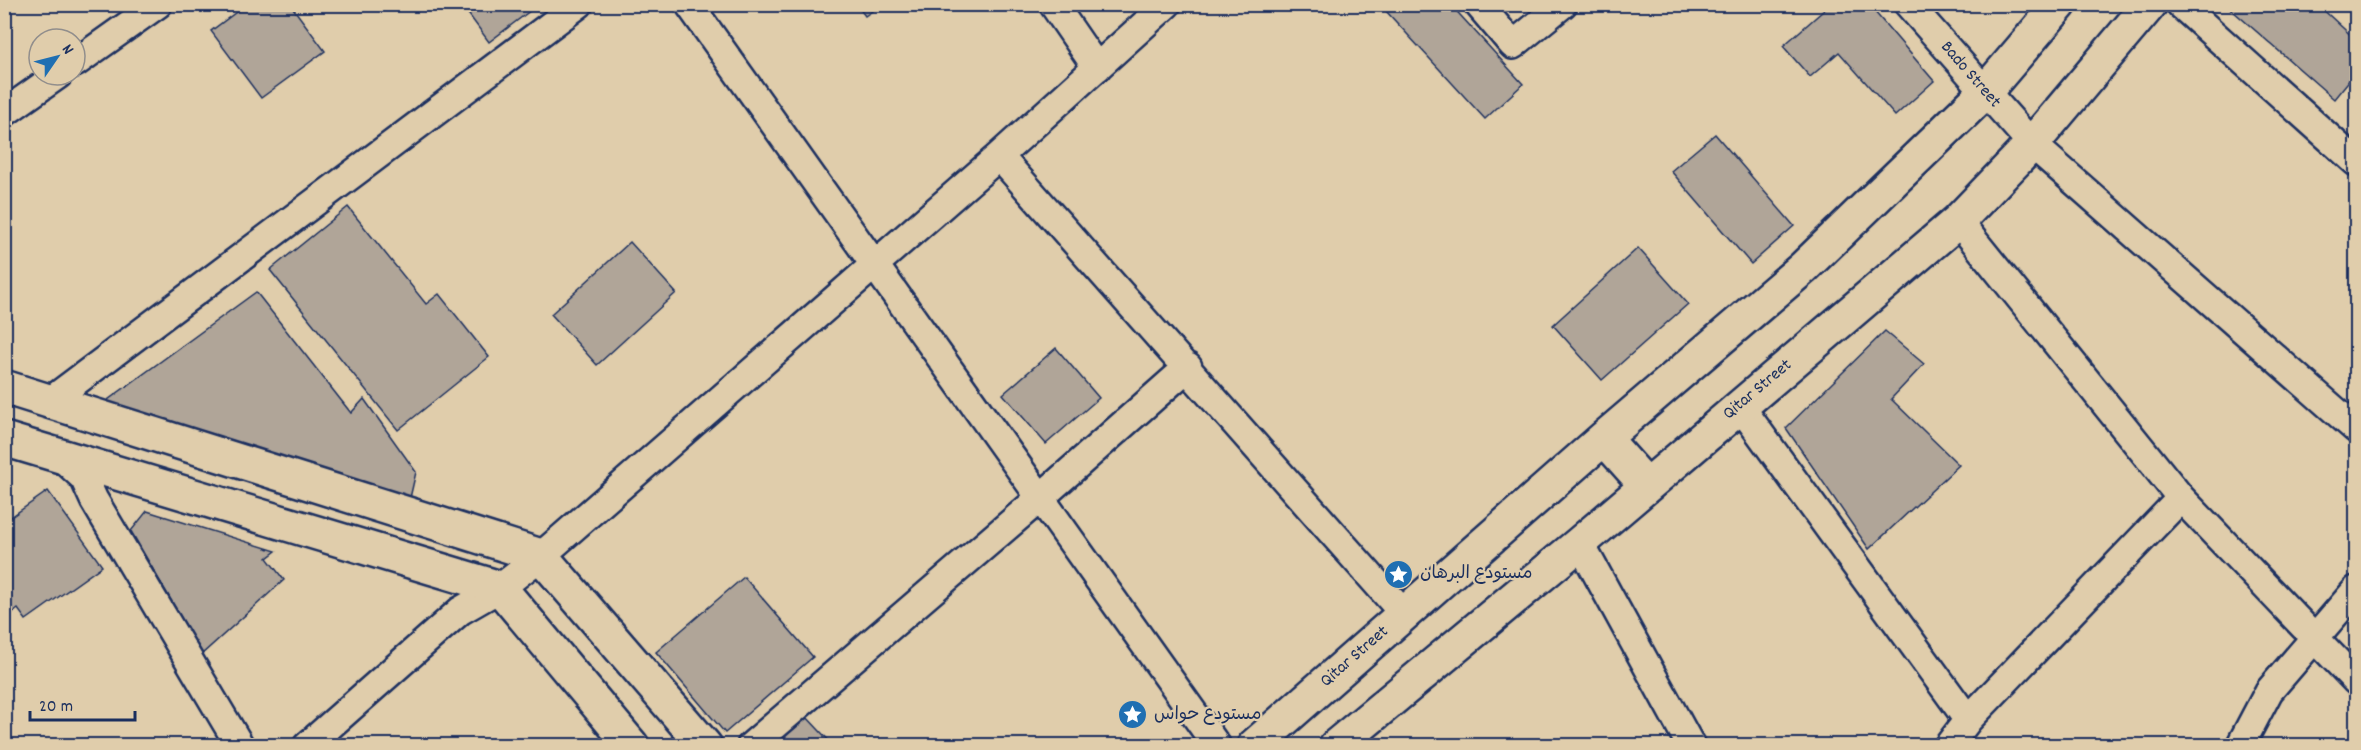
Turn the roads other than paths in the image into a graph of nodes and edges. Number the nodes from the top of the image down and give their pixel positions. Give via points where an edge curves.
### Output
1 (579, 4) edge
2 (689, 4) edge
3 (1053, 4) edge
4 (1167, 4) edge
5 (1478, 4) edge
6 (1563, 4) edge
7 (1908, 4) edge
8 (2060, 4) edge
9 (2150, 4) edge
10 (2180, 4) edge
11 (141, 9) edge
12 (87, 53) edge
13 (1097, 68) junction
14 (41, 87) edge
15 (1985, 92) junction
16 (4, 113) edge
17 (2032, 144) junction
18 (999, 156) junction
19 (2356, 162) edge
20 (1958, 221) junction
21 (873, 265) junction
22 (1188, 367) junction
23 (4, 387) edge
24 (50, 401) junction
25 (1740, 406) junction
26 (2356, 429) edge
27 (1604, 438) junction
28 (4, 439) edge
29 (59, 455) junction
30 (1646, 485) junction
31 (1040, 498) junction
32 (2181, 498) junction
33 (1580, 543) junction
34 (540, 556) junction
35 (500, 588) junction
36 (2356, 590) edge
37 (1404, 614) junction
38 (2314, 639) junction
39 (2356, 681) edge
40 (1968, 720) junction
41 (240, 746) edge
42 (306, 746) edge
43 (633, 746) edge
44 (705, 746) edge
45 (751, 746) edge
46 (1217, 746) edge
47 (1254, 746) edge
48 (1336, 746) edge
49 (1691, 746) edge
50 (1948, 746) edge
51 (2241, 746) edge

1 - 24 street
2 - 21 street
3 - 13 street
4 - 13 street
5 - 6 street via 1513,45
7 - 15 street, Bado Street
8 - 15 main road, Qitar Street
9 - 17 main road, Qitar Street
10 - 19 street
11 - 12 street
13 - 18 street
14 - 16 street
15 - 17 street, Bado Street
15 - 27 main road, Qitar Street via 1803,268
17 - 20 main road, Qitar Street
17 - 26 street, Bado Street
18 - 21 street
18 - 22 street
20 - 25 main road, Qitar Street
20 - 32 street
21 - 31 street
21 - 34 street
22 - 31 street
22 - 37 street
23 - 24 main road
24 - 34 main road
25 - 30 main road, Qitar Street
25 - 40 street
27 - 30 main road
27 - 37 main road, Qitar Street
28 - 29 main road
29 - 35 main road
29 - 41 street via 84,478
30 - 33 main road, Qitar Street
31 - 45 street
31 - 46 street
32 - 38 street
32 - 40 street
33 - 48 main road, Qitar Street
33 - 49 street
34 - 35 street
34 - 44 main road
35 - 42 street via 460,611
35 - 43 main road
36 - 38 street
37 - 47 main road, Qitar Street
38 - 39 street
38 - 51 street via 2269,691
40 - 50 street

